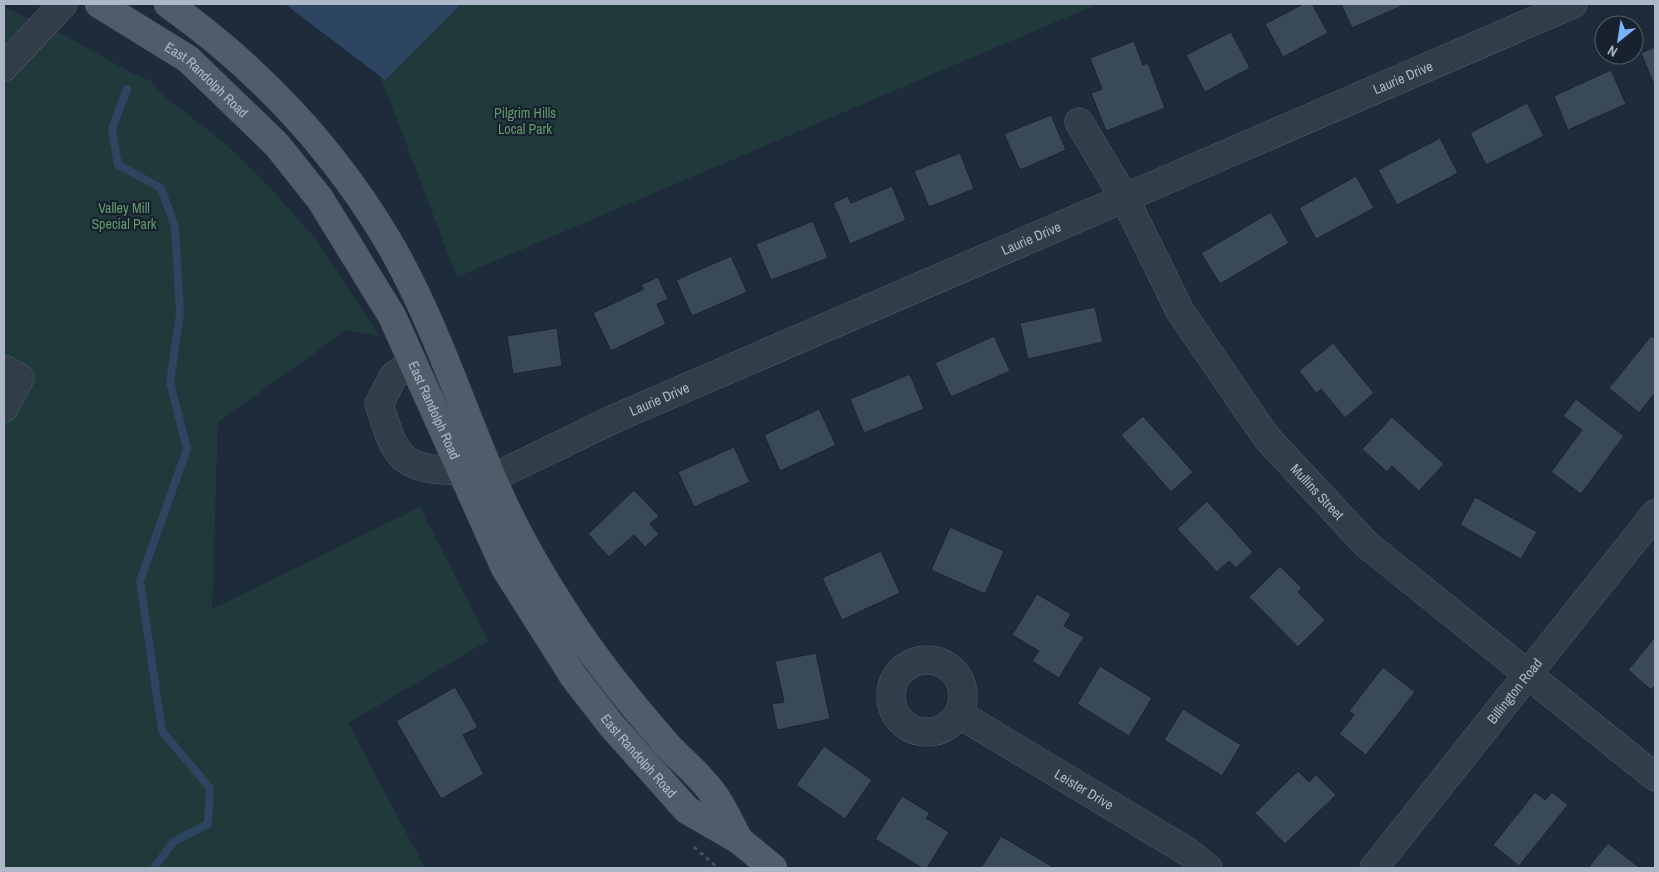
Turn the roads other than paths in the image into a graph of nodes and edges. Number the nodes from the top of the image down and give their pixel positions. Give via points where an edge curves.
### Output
1 (63, 4) edge
2 (100, 4) edge
3 (168, 4) edge
4 (1572, 4) edge
5 (4, 68) edge
6 (1079, 122) dead end
7 (1125, 199) junction
8 (412, 362) junction
9 (4, 369) edge
10 (4, 408) edge
11 (460, 471) junction
12 (492, 478) junction
13 (1655, 514) edge
14 (1528, 673) junction
15 (959, 714) dead end
16 (1655, 777) edge
17 (739, 840) junction
18 (773, 868) edge
19 (1208, 868) edge
20 (1374, 868) edge

1 - 5 street
2 - 8 main road, East Randolph Road via 188,59 277,145 320,199 392,316
3 - 12 main road, East Randolph Road via 208,33 267,85 338,166 366,205 418,299
4 - 7 street, Laurie Drive
6 - 7 street, Mullins Street
7 - 12 street, Laurie Drive via 616,418
7 - 14 street, Mullins Street via 1180,311 1267,438 1366,544
8 - 11 main road, East Randolph Road
8 - 11 street via 393,378 379,404 391,440 402,458 416,465
9 - 10 street via 20,378
11 - 17 main road, East Randolph Road via 505,568 574,677 612,726 687,810
12 - 17 main road, East Randolph Road via 570,620 622,692 713,793
13 - 14 street, Billington Road
14 - 16 street, Mullins Street
14 - 20 street, Billington Road
15 - 19 street, Leister Drive via 1180,847
17 - 18 main road, East Randolph Road

